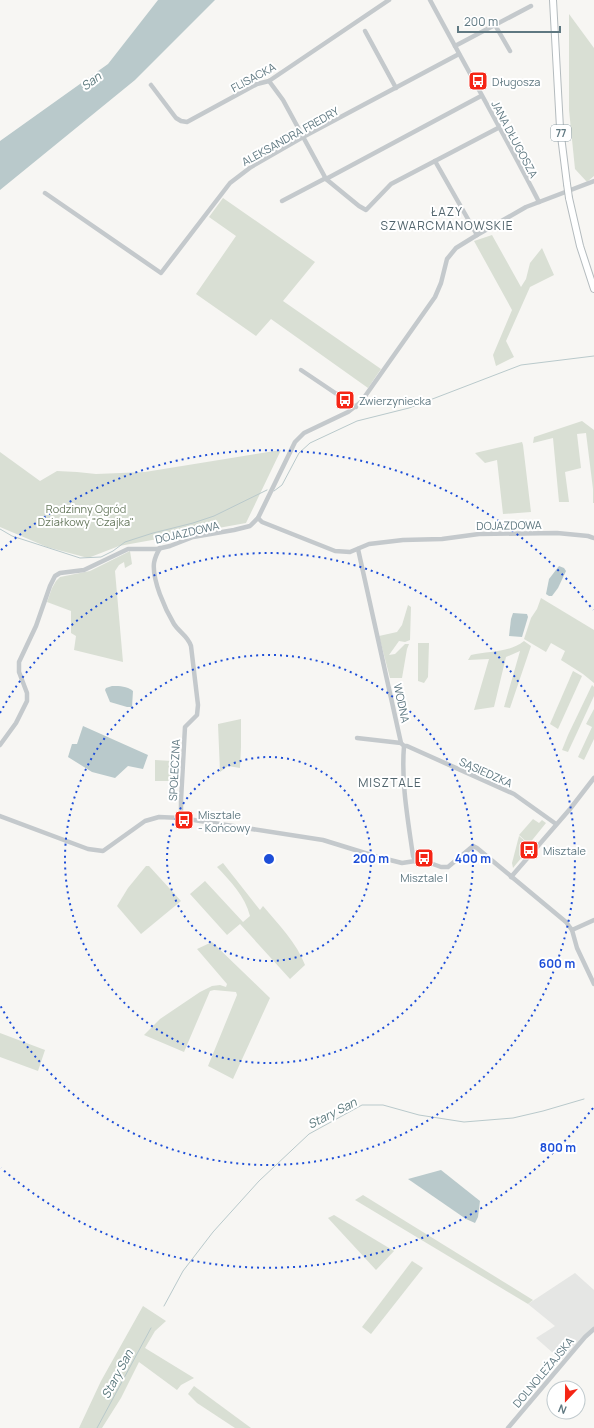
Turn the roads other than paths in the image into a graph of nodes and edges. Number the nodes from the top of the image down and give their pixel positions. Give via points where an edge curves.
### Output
1 (388, 0) edge
2 (430, 0) edge
3 (553, 1) edge
4 (531, 6) dead end
5 (495, 25) junction
6 (365, 31) dead end
7 (455, 46) junction
8 (510, 51) dead end
9 (459, 54) junction
10 (269, 81) junction
11 (151, 85) dead end
12 (396, 88) junction
13 (481, 96) junction
14 (500, 127) junction
15 (303, 137) junction
16 (436, 160) junction
17 (326, 179) junction
18 (594, 181) edge
19 (44, 193) dead end
20 (282, 201) dead end
21 (539, 202) junction
22 (477, 234) junction
23 (594, 289) edge
24 (301, 370) dead end
25 (356, 407) junction
26 (258, 518) junction
27 (262, 522) junction
28 (250, 526) junction
29 (594, 538) edge
30 (160, 548) junction
31 (358, 549) junction
32 (357, 738) dead end
33 (402, 744) junction
34 (0, 745) edge
35 (594, 778) edge
36 (0, 816) edge
37 (181, 818) junction
38 (556, 824) junction
39 (416, 862) junction
40 (511, 877) junction
41 (594, 920) edge
42 (572, 930) junction
43 (594, 984) edge
44 (594, 1329) edge
45 (508, 1428) edge

1 - 10 street, FLISACKA
2 - 7 street, JANA DŁUGOSZA
3 - 23 main road, 77, bridge via 560,128 567,184 580,246
4 - 5 street
5 - 7 street
5 - 8 street
6 - 12 street
7 - 9 street, JANA DŁUGOSZA
9 - 12 street, ALEKSANDRA FREDRY
9 - 13 street, JANA DŁUGOSZA
10 - 11 street, FLISACKA via 257,84 187,122 181,122 176,118
10 - 15 street via 283,100
12 - 15 street, ALEKSANDRA FREDRY
13 - 14 street, JANA DŁUGOSZA
13 - 17 street
14 - 16 street
14 - 21 street, JANA DŁUGOSZA
15 - 17 street
15 - 19 street, ALEKSANDRA FREDRY via 251,166 235,179 161,273
16 - 17 street via 391,184 366,210
16 - 22 street
17 - 20 street
18 - 21 street
21 - 22 street
22 - 25 street via 449,255 439,289 429,306
24 - 25 street
25 - 26 street via 304,433 296,442
26 - 27 street, DOJAZDOWA
26 - 28 street
27 - 28 street, DOJAZDOWA
27 - 31 street, DOJAZDOWA via 335,551 350,552
28 - 30 street, DOJAZDOWA via 193,537
29 - 31 street, DOJAZDOWA via 557,533 479,534 369,544
30 - 34 street, DOJAZDOWA via 128,549 84,570 55,576 19,662 19,672 27,693 27,701 16,723
30 - 37 street, SPOŁECZNA via 154,562 155,576 166,608 191,646 198,705 197,715 185,727
31 - 33 street, WODNA
32 - 33 street, SĄSIEDZKA
33 - 38 street, SĄSIEDZKA via 514,794
33 - 39 street, WODNA via 405,799
35 - 38 street
36 - 37 street via 88,849 103,851 145,821 159,817
37 - 39 street via 323,840 402,864
38 - 40 street
39 - 40 street via 422,860 448,867 473,846
40 - 42 street via 566,922
41 - 42 street
42 - 43 street via 577,948
44 - 45 street, DOLNOLEŻAJSKA

